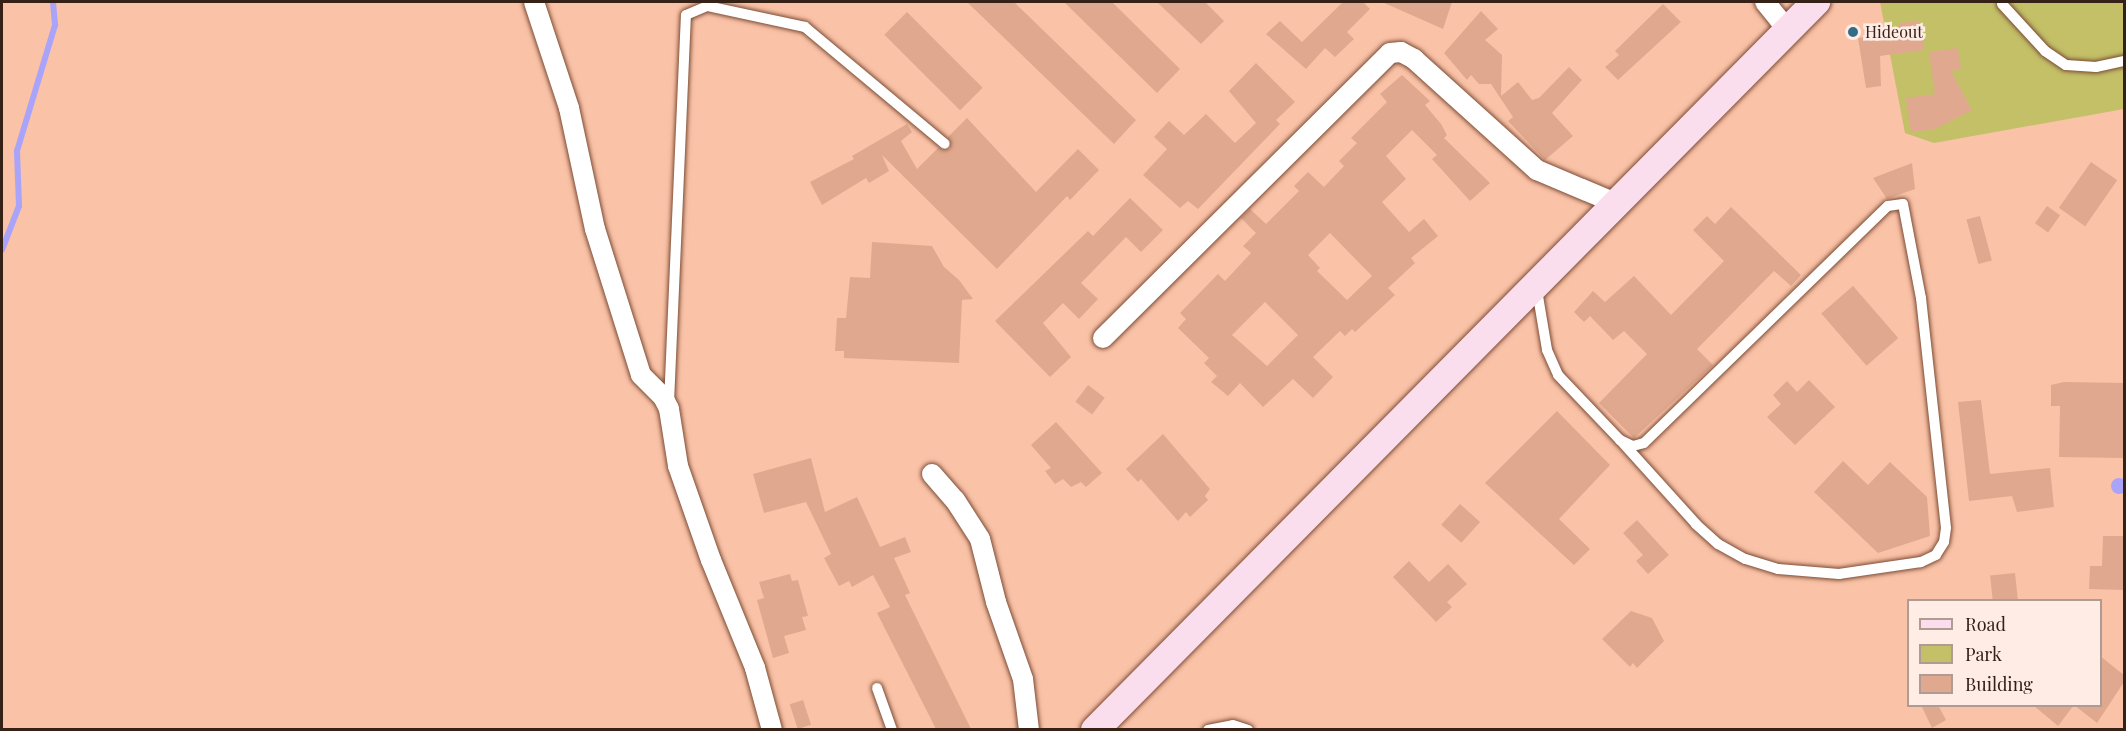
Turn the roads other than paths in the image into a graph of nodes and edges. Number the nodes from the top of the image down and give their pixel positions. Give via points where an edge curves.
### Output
1 (534, 2) edge
2 (1765, 2) edge
3 (1816, 2) edge
4 (2002, 4) dead end
5 (1788, 30) junction
6 (2124, 62) edge
7 (945, 144) dead end
8 (1615, 203) junction
9 (1535, 281) junction
10 (1103, 338) dead end
11 (669, 409) junction
12 (1620, 440) junction
13 (932, 474) dead end
14 (877, 688) dead end
15 (772, 729) edge
16 (892, 729) edge
17 (1029, 729) edge
18 (1095, 729) edge
19 (1208, 729) edge
20 (1248, 729) edge

1 - 11 street via 569,108 595,229 641,375
2 - 5 street
3 - 5 main road
4 - 6 lane via 2045,51 2066,65 2096,67
5 - 8 main road
7 - 11 lane via 805,27 707,6 686,15
8 - 9 main road
8 - 10 street via 1537,170 1414,59 1401,52 1390,53
9 - 12 lane via 1553,367
9 - 18 main road
11 - 15 street via 678,466 711,560 756,668
12 - 12 lane via 1634,446 1644,443 1888,206 1903,204 1921,298 1946,528 1936,555 1921,562 1839,574 1778,569 1745,559 1718,544 1696,524
13 - 17 street via 955,500 980,539 996,602 1023,679
14 - 16 lane
19 - 20 lane via 1233,725

